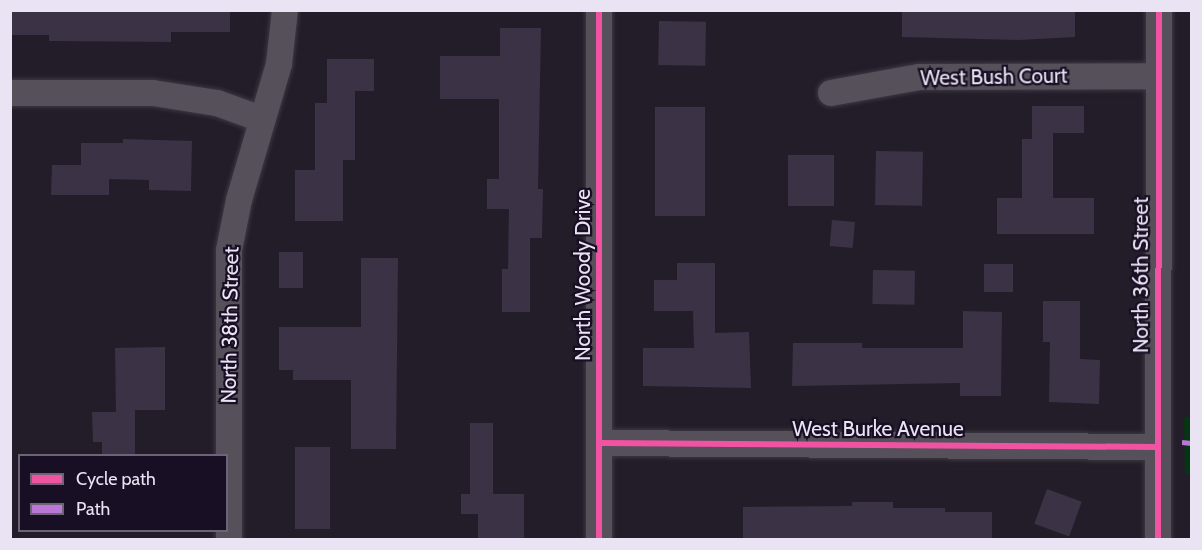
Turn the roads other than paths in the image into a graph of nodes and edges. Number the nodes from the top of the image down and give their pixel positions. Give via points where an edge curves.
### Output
1 (285, 10) edge
2 (599, 10) edge
3 (1159, 10) edge
4 (1159, 76) junction
5 (10, 93) edge
6 (831, 93) dead end
7 (261, 119) junction
8 (599, 443) junction
9 (1157, 447) junction
10 (228, 540) edge
11 (599, 540) edge
12 (1158, 540) edge

1 - 7 street, North 38th Street via 279,64
2 - 8 street, North Woody Drive
3 - 4 street, North 36th Street
4 - 6 street, West Bush Court via 919,77
4 - 9 street, North 36th Street
5 - 7 street via 153,93 217,103
7 - 10 street, North 38th Street via 229,250
8 - 9 street, West Burke Avenue
8 - 11 street, North Woody Drive
9 - 12 street, North 36th Street

